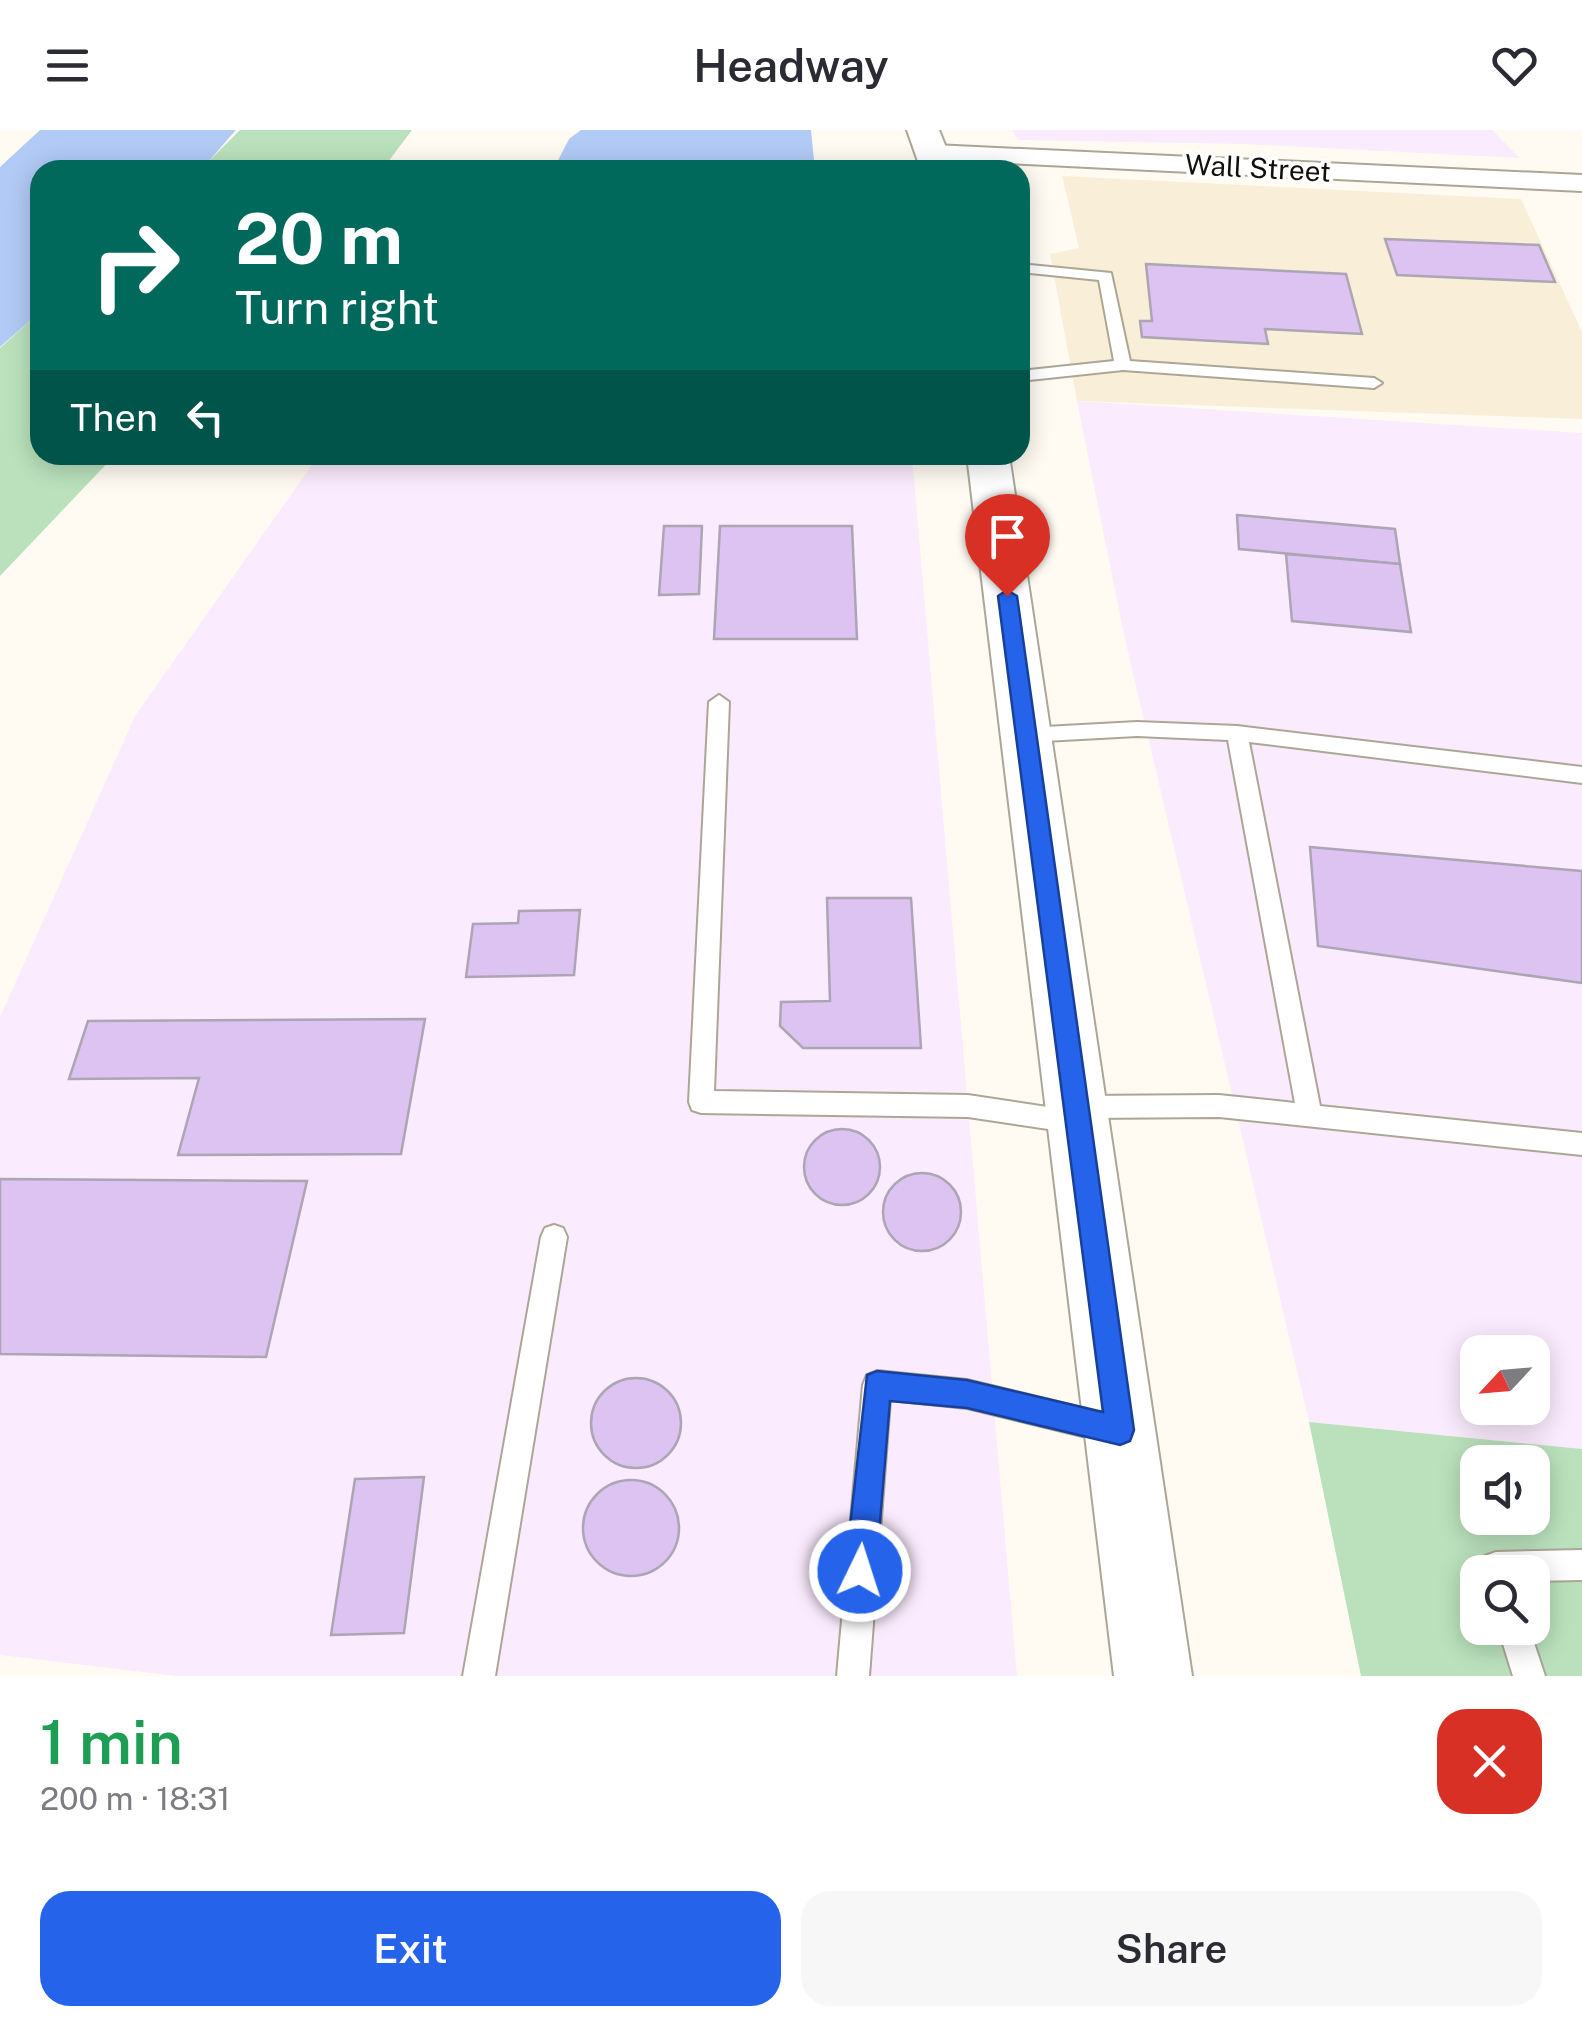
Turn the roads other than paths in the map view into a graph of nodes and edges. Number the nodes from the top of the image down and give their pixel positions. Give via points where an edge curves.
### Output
1 (932, 151) edge
2 (1582, 183) edge
3 (1030, 269) edge
4 (1123, 365) junction
5 (1030, 375) edge
6 (1374, 383) dead end
7 (989, 465) edge
8 (720, 702) dead end
9 (1237, 733) junction
10 (1026, 735) junction
11 (1582, 775) edge
12 (1077, 1114) junction
13 (1310, 1118) junction
14 (1582, 1144) edge
15 (554, 1237) dead end
16 (1120, 1430) junction
17 (1582, 1565) edge
18 (1550, 1566) edge
19 (1519, 1645) edge
20 (479, 1676) edge
21 (853, 1676) edge
22 (1153, 1676) edge
23 (1529, 1676) edge

1 - 2 street, Wall Street
3 - 4 lane via 1106,276
4 - 5 lane
4 - 6 lane
7 - 10 main road
8 - 12 lane via 701,1102
9 - 10 lane
9 - 11 lane
9 - 13 lane
10 - 12 main road
12 - 13 lane via 1219,1106
12 - 16 main road
13 - 14 lane
15 - 20 lane
16 - 21 lane via 967,1394 877,1386
16 - 22 main road
17 - 18 lane
19 - 23 lane

